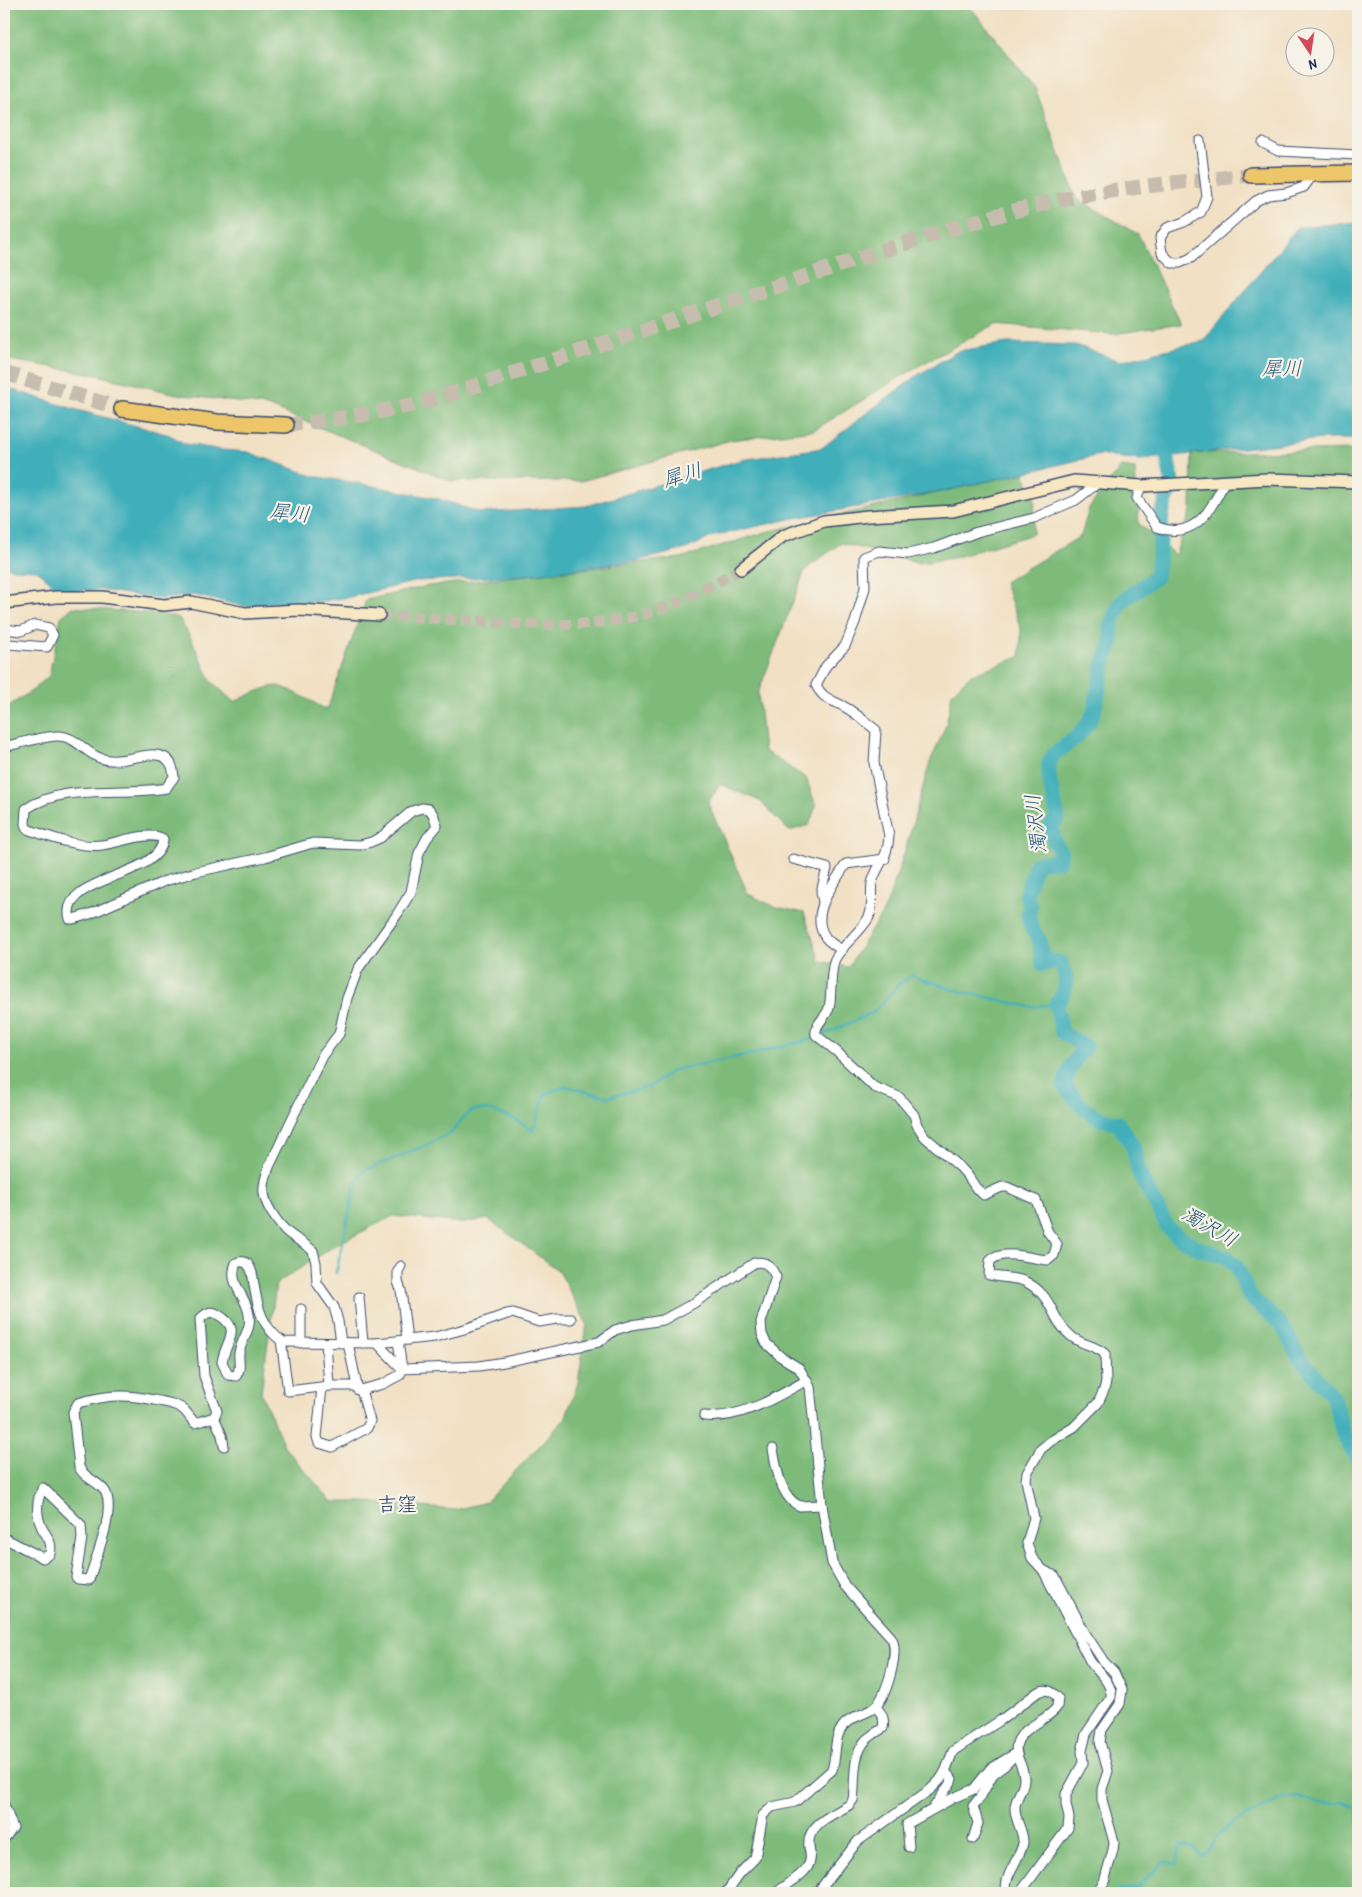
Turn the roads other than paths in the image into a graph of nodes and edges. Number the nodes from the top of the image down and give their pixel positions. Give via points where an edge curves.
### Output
1 (1200, 141) dead end
2 (1263, 143) dead end
3 (1358, 155) edge
4 (1314, 173) junction
5 (1358, 173) edge
6 (1250, 175) tunnel mouth
7 (122, 409) tunnel mouth
8 (286, 425) tunnel mouth
9 (1358, 482) edge
10 (1098, 483) junction
11 (1223, 483) junction
12 (1141, 486) junction
13 (741, 569) tunnel mouth
14 (4, 603) edge
15 (379, 615) tunnel mouth
16 (4, 630) edge
17 (4, 646) edge
18 (4, 747) edge
19 (793, 859) dead end
20 (885, 859) junction
21 (823, 902) junction
22 (842, 950) junction
23 (401, 1266) dead end
24 (359, 1296) dead end
25 (301, 1309) dead end
26 (571, 1319) dead end
27 (281, 1340) junction
28 (402, 1341) junction
29 (301, 1343) junction
30 (326, 1343) junction
31 (344, 1343) junction
32 (363, 1343) junction
33 (377, 1344) junction
34 (402, 1369) junction
35 (807, 1380) junction
36 (326, 1387) junction
37 (359, 1388) junction
38 (704, 1416) dead end
39 (214, 1417) junction
40 (224, 1446) dead end
41 (773, 1450) dead end
42 (822, 1505) junction
43 (4, 1538) edge
44 (1043, 1570) junction
45 (4, 1608) edge
46 (4, 1622) edge
47 (876, 1707) junction
48 (1016, 1753) junction
49 (945, 1772) junction
50 (4, 1805) edge
51 (933, 1809) junction
52 (4, 1839) edge
53 (973, 1839) dead end
54 (909, 1847) dead end
55 (726, 1893) edge
56 (776, 1893) edge
57 (817, 1893) edge
58 (1008, 1893) edge
59 (1020, 1893) edge
60 (1096, 1893) edge

1 - 4 street via 1207,197 1201,212 1161,234 1160,248 1172,263 1191,258 1256,200 1304,187
2 - 3 street via 1278,151
4 - 5 highway
4 - 6 highway
7 - 8 highway via 217,422
9 - 11 street via 1267,479
10 - 12 street
10 - 13 street via 1074,481 953,511 824,521 784,536
10 - 20 street via 1076,500 1034,518 908,554 879,550 864,557 865,588 855,622 845,646 826,666 816,685 828,700 843,706 876,730 874,763 889,836
11 - 12 street
11 - 12 street via 1202,520 1174,531 1157,527 1137,498
14 - 15 street via 102,596 164,605 191,602 245,613 298,610
16 - 17 street via 21,631 35,625 49,628 53,635 47,647
18 - 31 street via 58,736 74,740 100,758 123,761 155,754 166,758 172,766 174,777 166,788 85,792 42,800 26,809 26,829 75,844 101,845 154,835 162,839 160,849 149,861 90,887 72,901 68,910 70,919 90,914 165,881 312,843 360,845 380,838 412,811 429,809 433,814 437,826 419,853 411,892 358,969 339,1034 322,1056 264,1182 266,1200 285,1231 313,1251 316,1283 334,1307
19 - 21 street via 827,868 821,892
20 - 21 street via 846,864
20 - 22 street via 872,884 870,915
21 - 22 street via 820,921 823,932
22 - 44 street via 834,960 829,1008 815,1031 817,1037 874,1087 900,1097 925,1137 960,1167 979,1192 984,1195 1008,1187 1036,1200 1056,1244 1054,1255 1048,1260 999,1255 990,1261 989,1275 1023,1281 1040,1291 1071,1337 1105,1354 1106,1382 1098,1403 1074,1427 1041,1450 1027,1473 1034,1518 1027,1543 1032,1558
23 - 28 street via 398,1282
24 - 32 street
25 - 29 street
26 - 28 street via 539,1322 513,1313 435,1337
27 - 29 street
27 - 36 street via 288,1392
27 - 39 street via 271,1334 264,1321 251,1268 241,1261 236,1263 234,1282 249,1311 250,1323 239,1352 236,1376 228,1375 222,1362 232,1333 230,1326 215,1313 200,1319 204,1376 217,1411
28 - 33 street
28 - 34 street
29 - 30 street
30 - 31 street
30 - 36 street
31 - 32 street
31 - 37 street
32 - 33 street
33 - 34 street
34 - 35 street via 479,1366 599,1342 615,1330 663,1320 758,1262 769,1266 776,1277 761,1322 762,1334 766,1343 799,1368
34 - 37 street via 400,1376 394,1379
35 - 38 street via 765,1403 717,1417
35 - 42 street via 813,1400
36 - 37 street
36 - 37 street via 317,1437 319,1443 332,1447 369,1424
39 - 40 street
39 - 43 street via 195,1423 184,1410 173,1404 139,1396 125,1395 78,1403 73,1412 78,1467 102,1488 108,1503 108,1517 89,1580 76,1577 81,1525 43,1488 38,1496 38,1505 40,1525 51,1541 48,1556 36,1556
41 - 42 street via 784,1490 791,1500 800,1506
42 - 47 street via 832,1563 838,1576 894,1642 895,1651 885,1692
44 - 59 street via 1090,1661 1112,1690 1111,1697 1086,1734 1083,1763 1066,1794 1068,1828
44 - 60 street via 1056,1576 1085,1633 1114,1672 1122,1690 1120,1704 1102,1730 1100,1742 1108,1771 1102,1800 1114,1842 1104,1882
45 - 46 street
47 - 55 street via 851,1718 842,1727 836,1741 832,1770 795,1802 772,1807 763,1815 755,1858 740,1872
47 - 56 street via 883,1715 883,1728 867,1739 859,1752 853,1800 812,1830 808,1868
48 - 49 street via 1017,1743 1026,1731 1057,1707 1058,1698 1049,1690 1038,1692 959,1746 950,1754
48 - 51 street via 990,1769 974,1789
48 - 53 street via 993,1774 973,1806 978,1823
48 - 58 street via 1024,1781 1014,1809 1023,1844 1006,1882
49 - 51 street via 952,1782
49 - 57 street via 931,1789 858,1842
50 - 52 street via 12,1828
51 - 54 street via 907,1824

